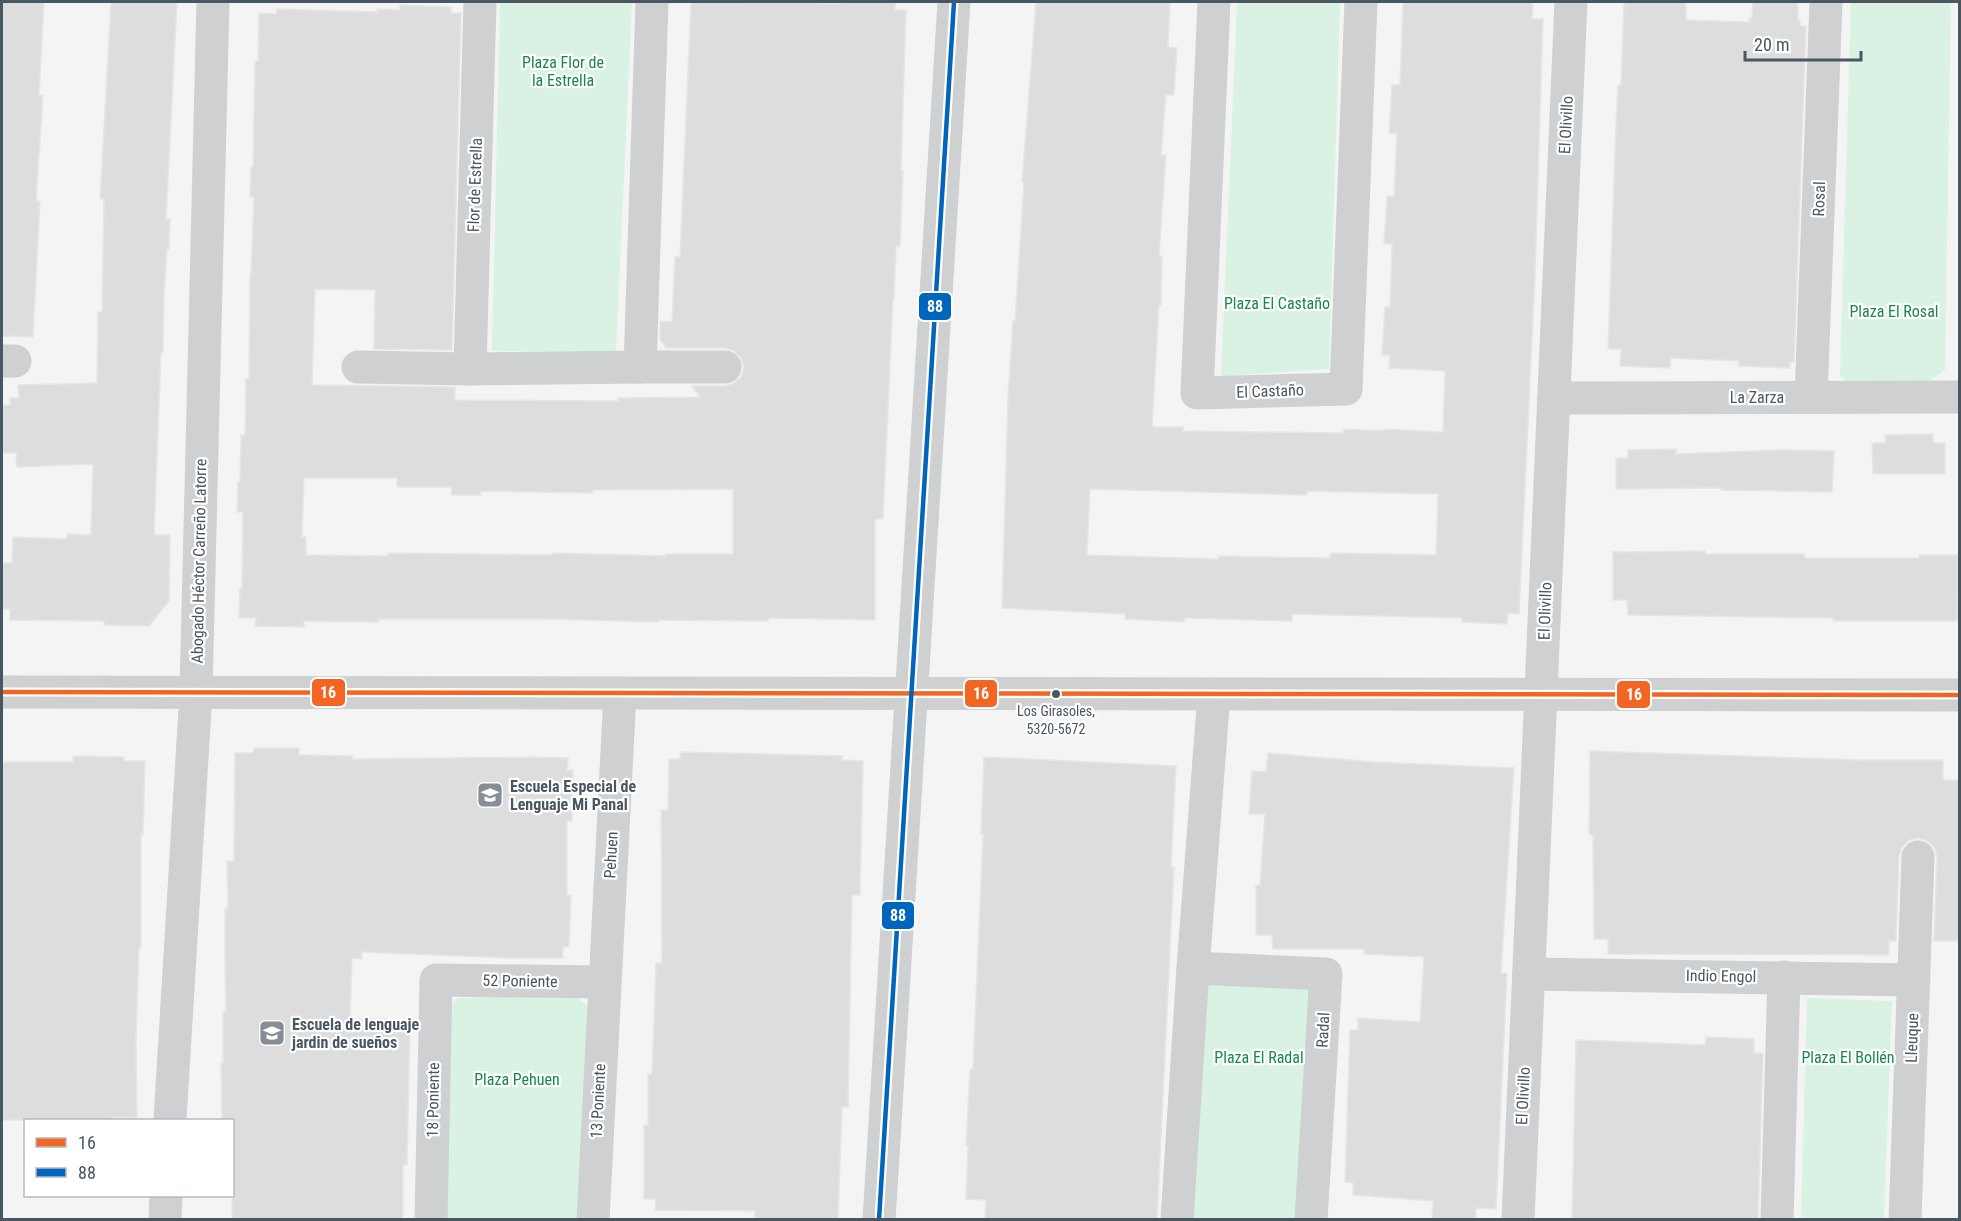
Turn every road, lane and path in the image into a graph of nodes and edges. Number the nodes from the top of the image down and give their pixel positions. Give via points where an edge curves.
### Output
1 (213, 2) edge
2 (480, 2) edge
3 (652, 2) edge
4 (954, 2) edge
5 (1214, 2) edge
6 (1361, 2) edge
7 (1571, 2) edge
8 (1826, 2) edge
9 (358, 367) dead end
10 (639, 367) junction
11 (725, 367) dead end
12 (470, 369) junction
13 (1811, 397) junction
14 (1959, 397) edge
15 (1554, 398) junction
16 (2, 692) edge
17 (196, 693) junction
18 (620, 693) junction
19 (911, 694) junction
20 (1214, 694) junction
21 (1541, 694) junction
22 (1959, 695) edge
23 (1918, 858) dead end
24 (1193, 968) junction
25 (1528, 974) junction
26 (1784, 977) junction
27 (436, 980) joint
28 (1914, 980) junction
29 (604, 982) junction
30 (170, 1119) edge
31 (166, 1197) edge
32 (165, 1220) edge
33 (431, 1220) edge
34 (593, 1220) edge
35 (879, 1220) edge
36 (1177, 1220) edge
37 (1311, 1220) edge
38 (1518, 1220) edge
39 (1777, 1220) edge
40 (1905, 1220) edge

1 - 17 street, Abogado Héctor Carreño Latorre
2 - 12 street, Flor de Estrella
3 - 10 street
4 - 19 street
5 - 6 street, El Castaño via 1197,393 1346,389
7 - 15 street, El Olivillo
8 - 13 street, Rosal
9 - 12 street
10 - 11 street
10 - 12 street
13 - 14 street, La Zarza
13 - 15 street, La Zarza
15 - 21 street, El Olivillo
16 - 17 street
17 - 18 street
17 - 30 street, Abogado Héctor Carreño Latorre
18 - 19 street
18 - 29 street, Pehuen
19 - 20 street
19 - 35 street
20 - 21 street
20 - 24 street
21 - 22 street
21 - 25 street, El Olivillo
23 - 28 street, Lleuque
24 - 36 street
24 - 37 street, Radal via 1326,974
25 - 26 street, Indio Engol
25 - 38 street, El Olivillo
26 - 28 street, Indio Engol
26 - 39 street
27 - 29 street, 52 Poniente
27 - 33 street, 18 Poniente
28 - 40 street, Lleuque
29 - 34 street, 13 Poniente
31 - 32 street

